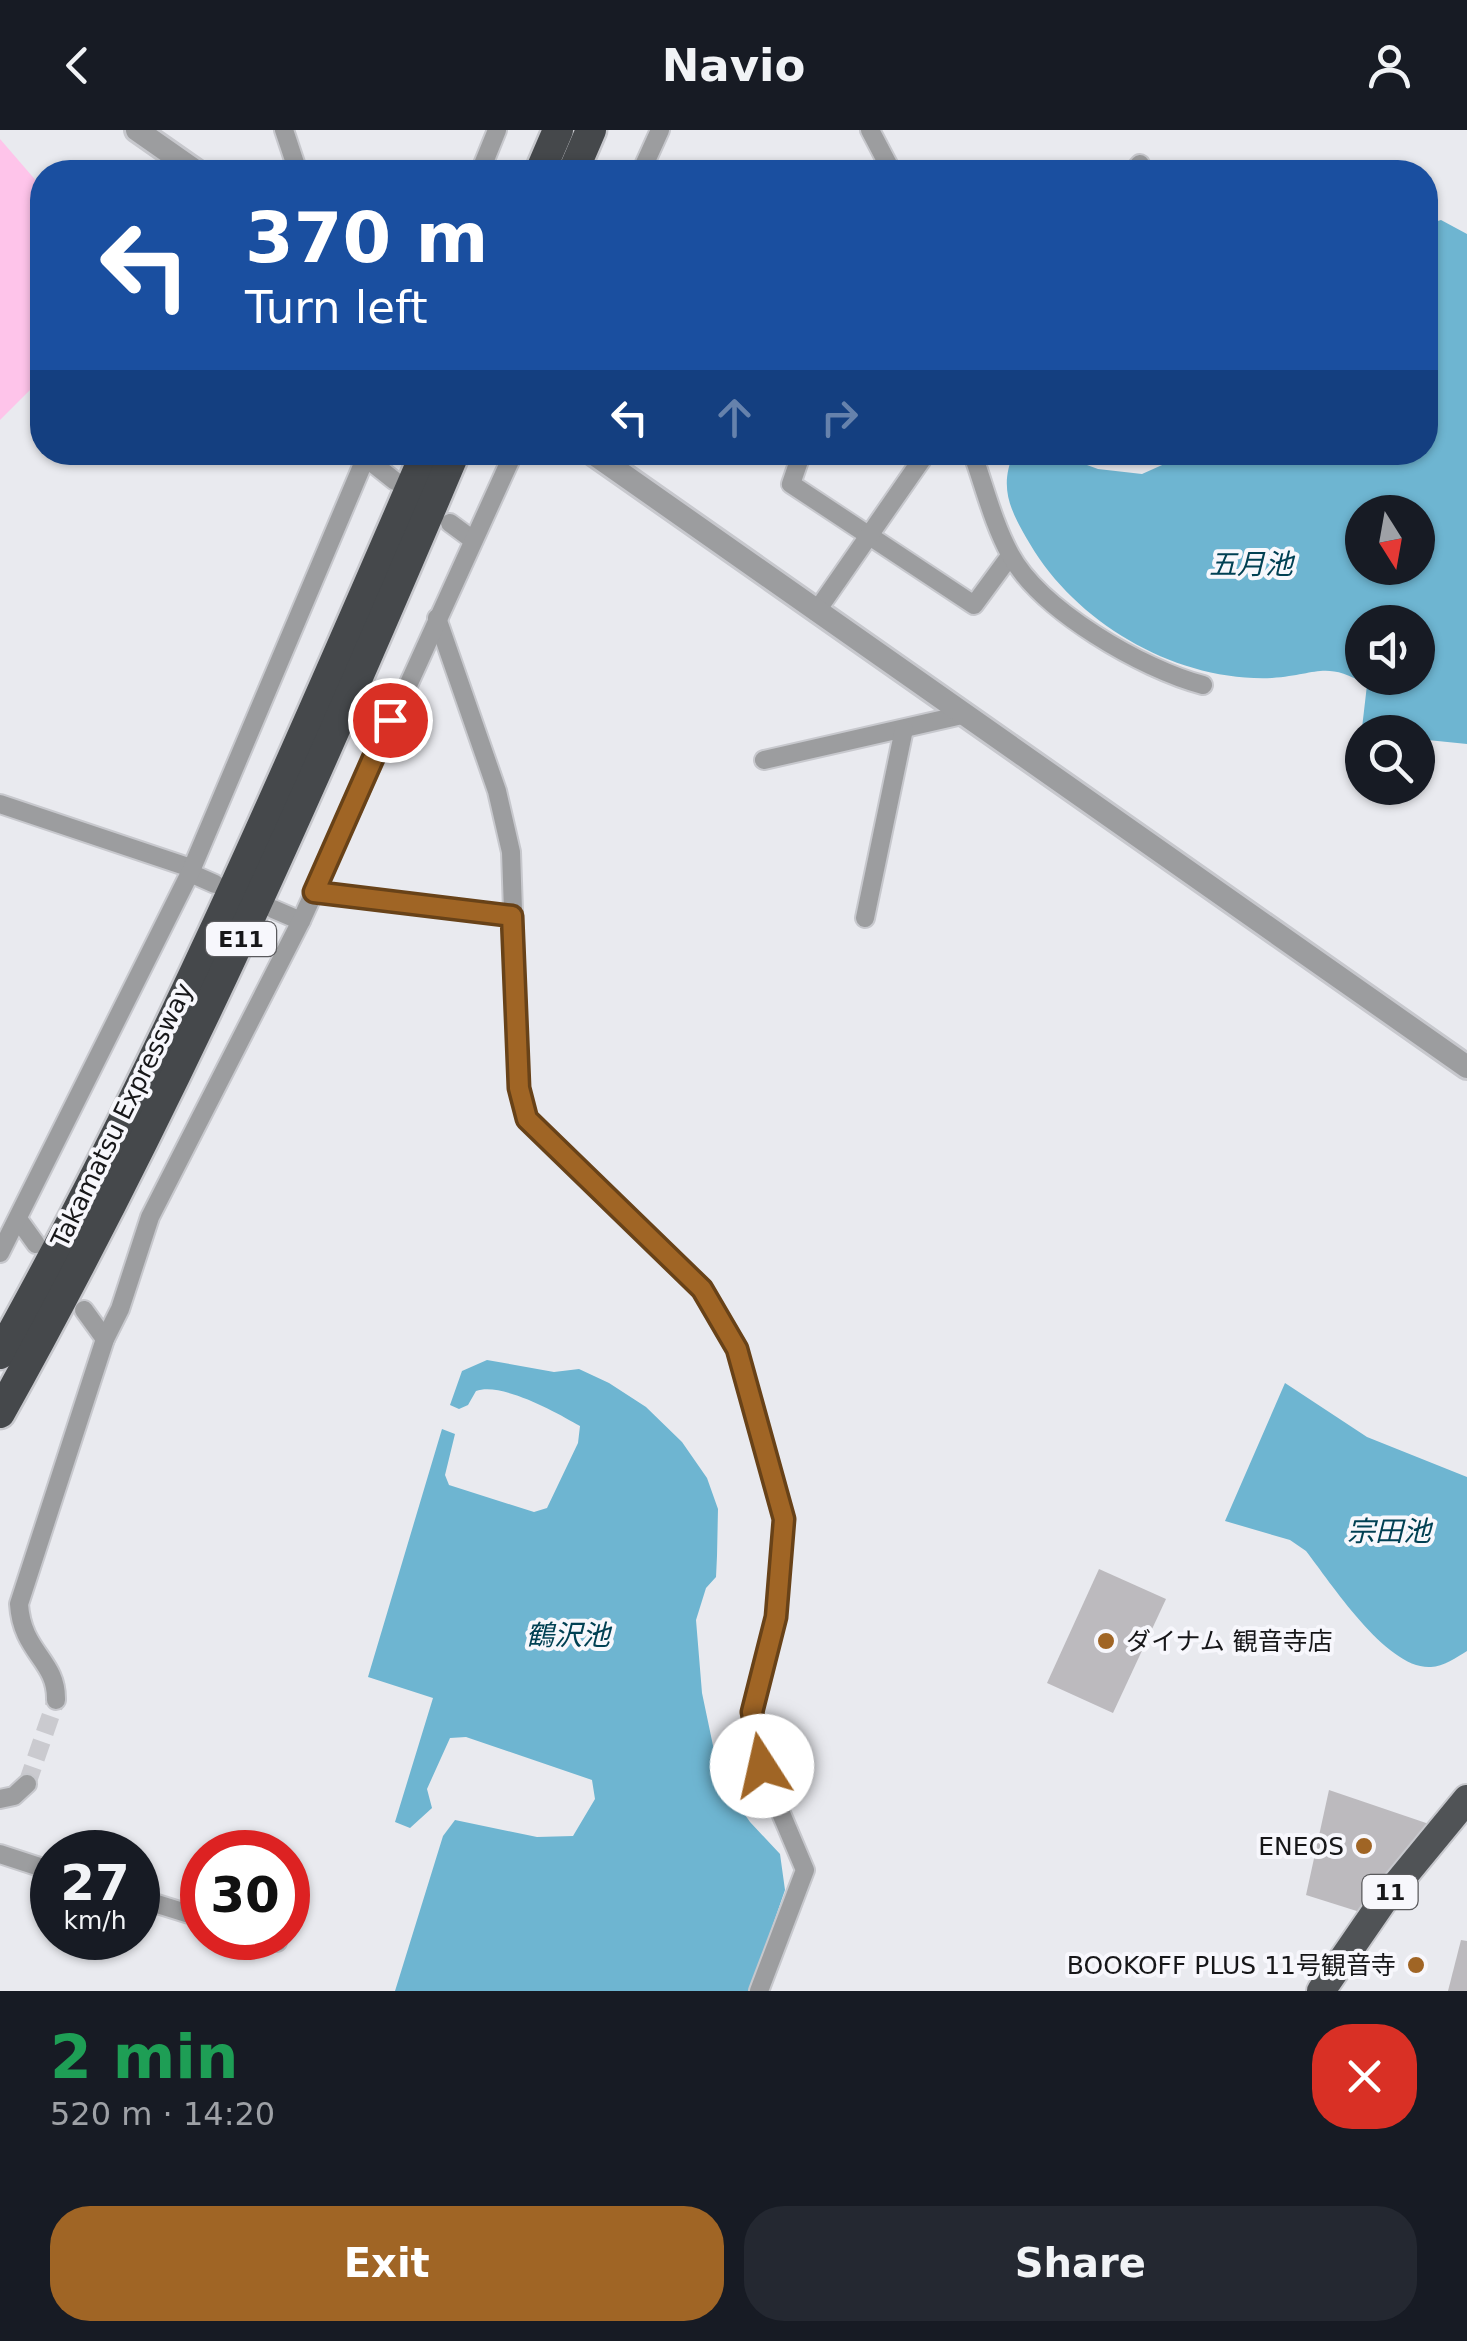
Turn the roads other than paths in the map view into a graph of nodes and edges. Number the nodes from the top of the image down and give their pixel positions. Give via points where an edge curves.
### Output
1 (137, 130) edge
2 (284, 130) edge
3 (496, 130) edge
4 (558, 130) edge
5 (591, 130) edge
6 (660, 130) edge
7 (870, 130) edge
8 (180, 160) edge
9 (294, 160) edge
10 (485, 160) edge
11 (545, 160) edge
12 (579, 160) edge
13 (646, 160) edge
14 (886, 160) edge
15 (363, 465) edge
16 (378, 465) edge
17 (420, 465) edge
18 (449, 465) edge
19 (508, 465) edge
20 (609, 465) edge
21 (798, 465) edge
22 (912, 465) edge
23 (977, 465) edge
24 (395, 481) dead end
25 (450, 522) dead end
26 (869, 537) junction
27 (473, 540) junction
28 (1010, 556) junction
29 (816, 612) junction
30 (437, 618) junction
31 (1203, 685) dead end
32 (962, 715) junction
33 (904, 729) junction
34 (764, 760) dead end
35 (0, 804) edge
36 (191, 871) junction
37 (215, 884) dead end
38 (314, 892) junction
39 (274, 909) dead end
40 (512, 916) junction
41 (865, 918) dead end
42 (301, 921) junction
43 (1467, 1067) edge
44 (18, 1220) junction
45 (36, 1244) dead end
46 (0, 1253) edge
47 (84, 1310) dead end
48 (105, 1339) junction
49 (0, 1354) edge
50 (0, 1413) edge
51 (56, 1700) tunnel mouth
52 (27, 1784) tunnel mouth
53 (0, 1798) edge
54 (1467, 1800) edge
55 (0, 1854) edge
56 (30, 1864) edge
57 (759, 1991) edge
58 (1322, 1991) edge

1 - 8 street
2 - 9 street
3 - 10 street
4 - 11 highway
5 - 12 highway
6 - 13 street
7 - 14 street
15 - 36 street
16 - 24 street
17 - 49 highway, Takamatsu Expressway / E11 via 200,957
18 - 50 highway, Takamatsu Expressway / E11 via 228,969
19 - 27 street
20 - 29 street
21 - 26 street via 791,484
22 - 26 street
23 - 28 street
25 - 27 street
26 - 28 street via 974,606
26 - 29 street
27 - 30 street
28 - 31 street via 1104,641 1166,675
29 - 32 street
30 - 38 street
30 - 40 street via 497,791 510,852
32 - 33 street
32 - 43 street
33 - 34 street
33 - 41 street
35 - 36 street
36 - 37 street
36 - 44 street
38 - 40 street
38 - 42 street
39 - 42 street
40 - 57 street via 519,1088 527,1119 719,1312 737,1349 784,1519 776,1617 752,1712 762,1766 805,1870
42 - 48 street via 150,1216
44 - 45 street
44 - 46 street
47 - 48 street
48 - 51 street via 19,1604 20,1633 56,1680
52 - 53 street
54 - 58 highway, 11 via 1382,1901
55 - 56 street

